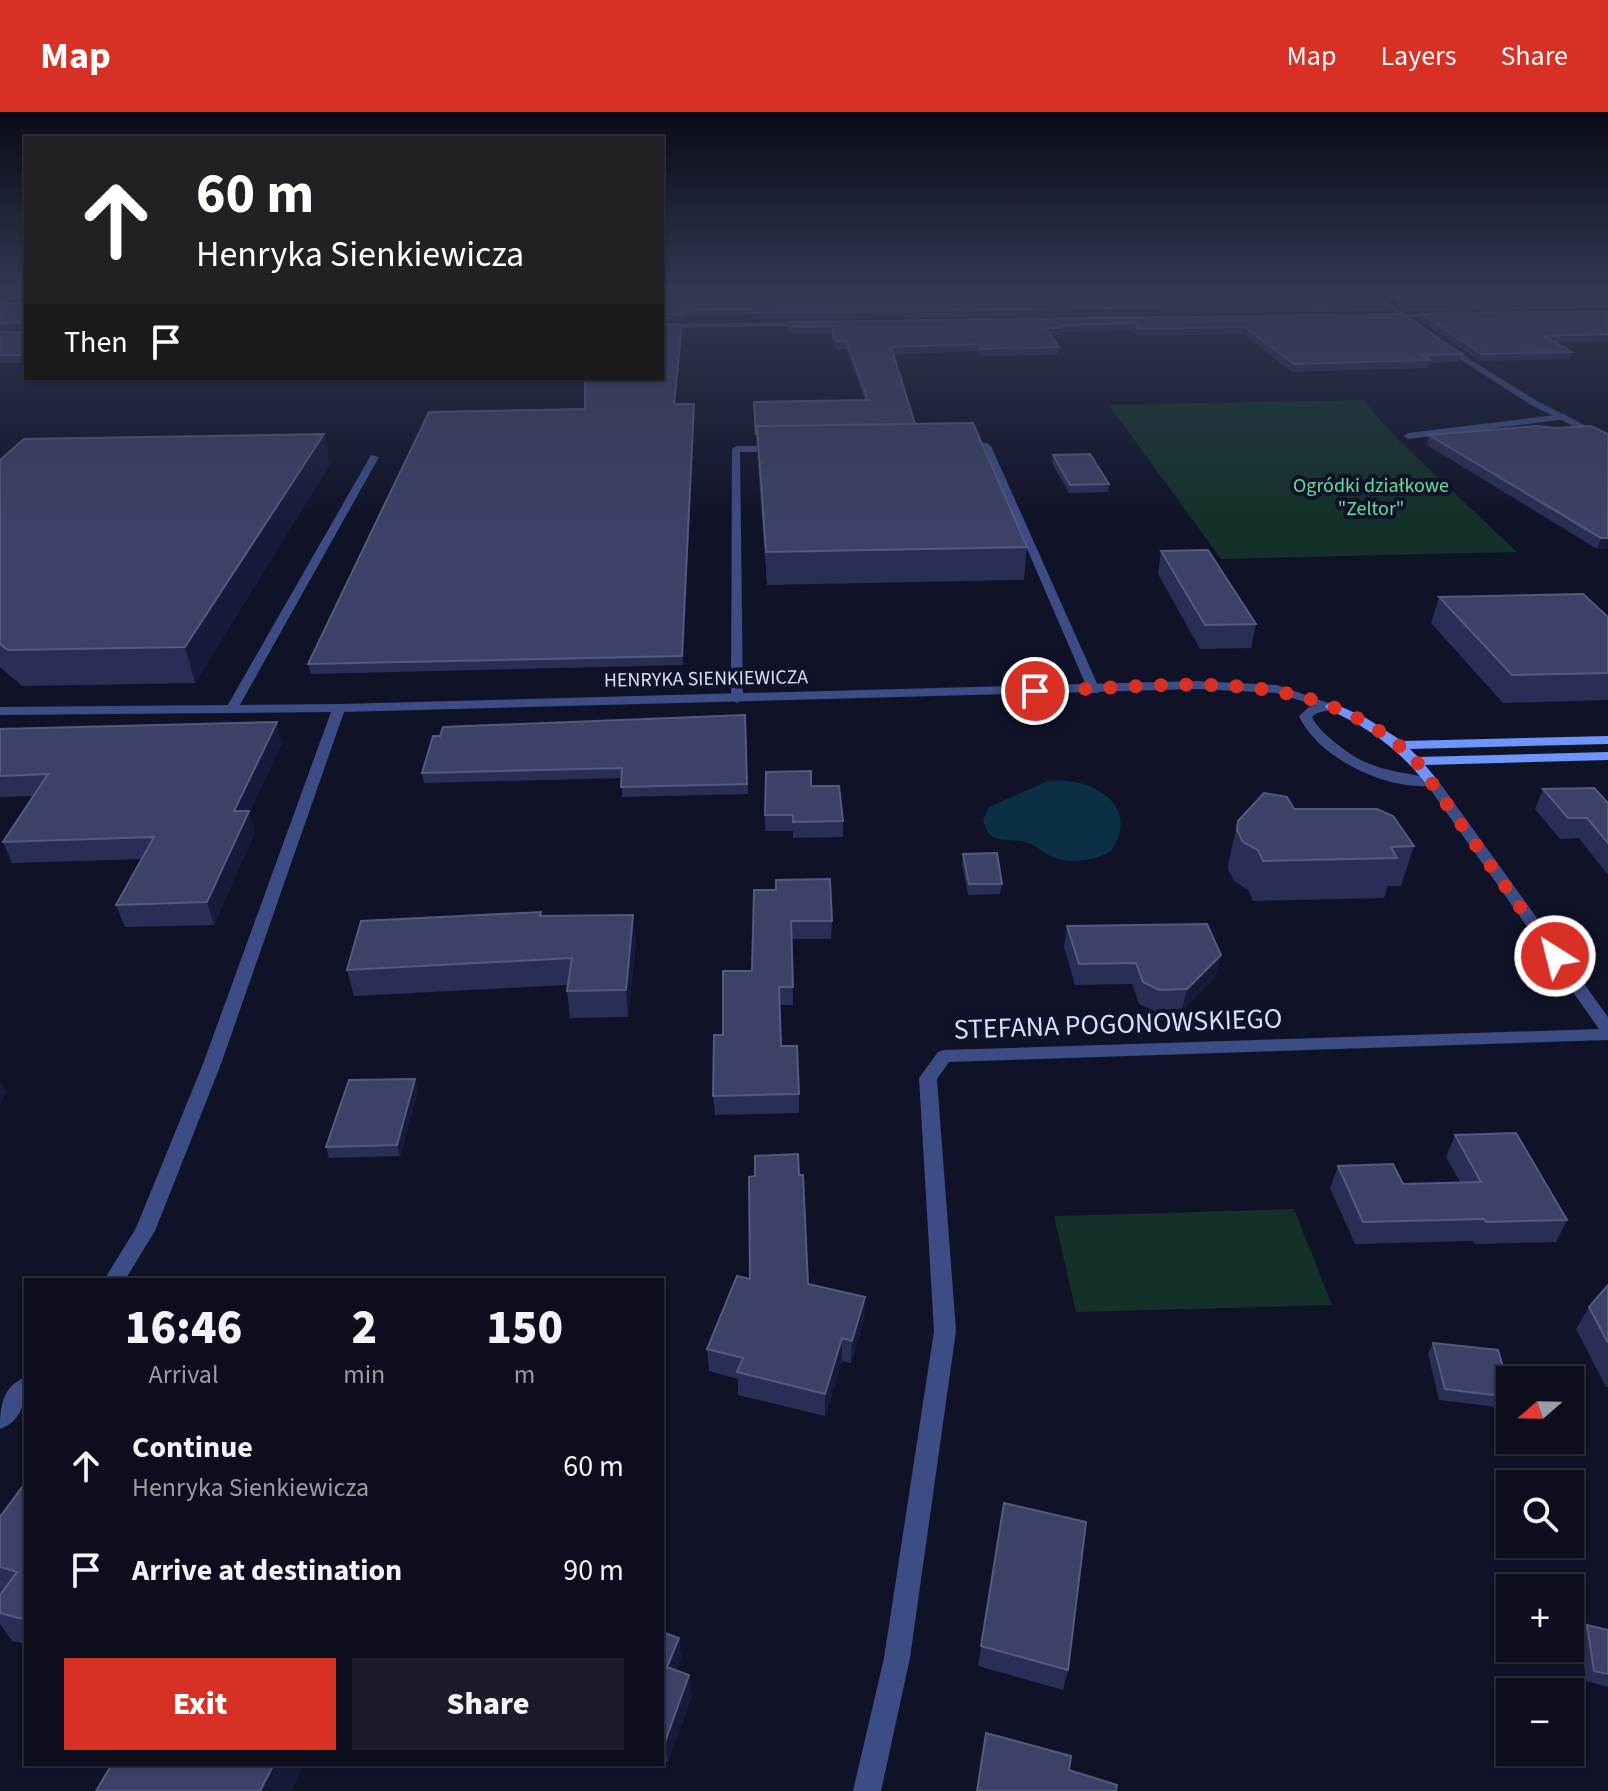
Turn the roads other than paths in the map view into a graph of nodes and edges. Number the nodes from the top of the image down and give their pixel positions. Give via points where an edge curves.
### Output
1 (1479, 368) edge
2 (1564, 417) junction
3 (1408, 436) dead end
4 (1608, 440) edge
5 (955, 446) edge
6 (783, 449) edge
7 (374, 457) dead end
8 (1094, 690) junction
9 (737, 699) junction
10 (1331, 706) junction
11 (339, 708) junction
12 (231, 710) junction
13 (0, 711) edge
14 (1608, 740) edge
15 (1400, 745) junction
16 (1608, 756) edge
17 (1416, 761) junction
18 (1432, 782) junction
19 (1608, 1032) edge
20 (115, 1278) edge
21 (24, 1389) edge
22 (0, 1419) edge
23 (867, 1791) edge

1 - 2 street
2 - 3 street
2 - 4 street
5 - 8 street via 987,446
6 - 9 street via 736,449
7 - 12 street
8 - 9 street, HENRYKA SIENKIEWICZA
8 - 10 street, HENRYKA SIENKIEWICZA via 1243,685 1277,689
9 - 11 street, HENRYKA SIENKIEWICZA
10 - 15 street, HENRYKA SIENKIEWICZA via 1370,723
10 - 18 street via 1305,716 1308,726 1341,756 1398,780
11 - 12 street, HENRYKA SIENKIEWICZA
11 - 20 street via 212,1064 145,1231
12 - 13 street, HENRYKA SIENKIEWICZA
14 - 15 street
15 - 17 street, HENRYKA SIENKIEWICZA
16 - 17 street
17 - 18 street, HENRYKA SIENKIEWICZA
18 - 19 street
19 - 23 street, STEFANA POGONOWSKIEGO via 944,1056 928,1078 945,1331 897,1658
21 - 22 street

